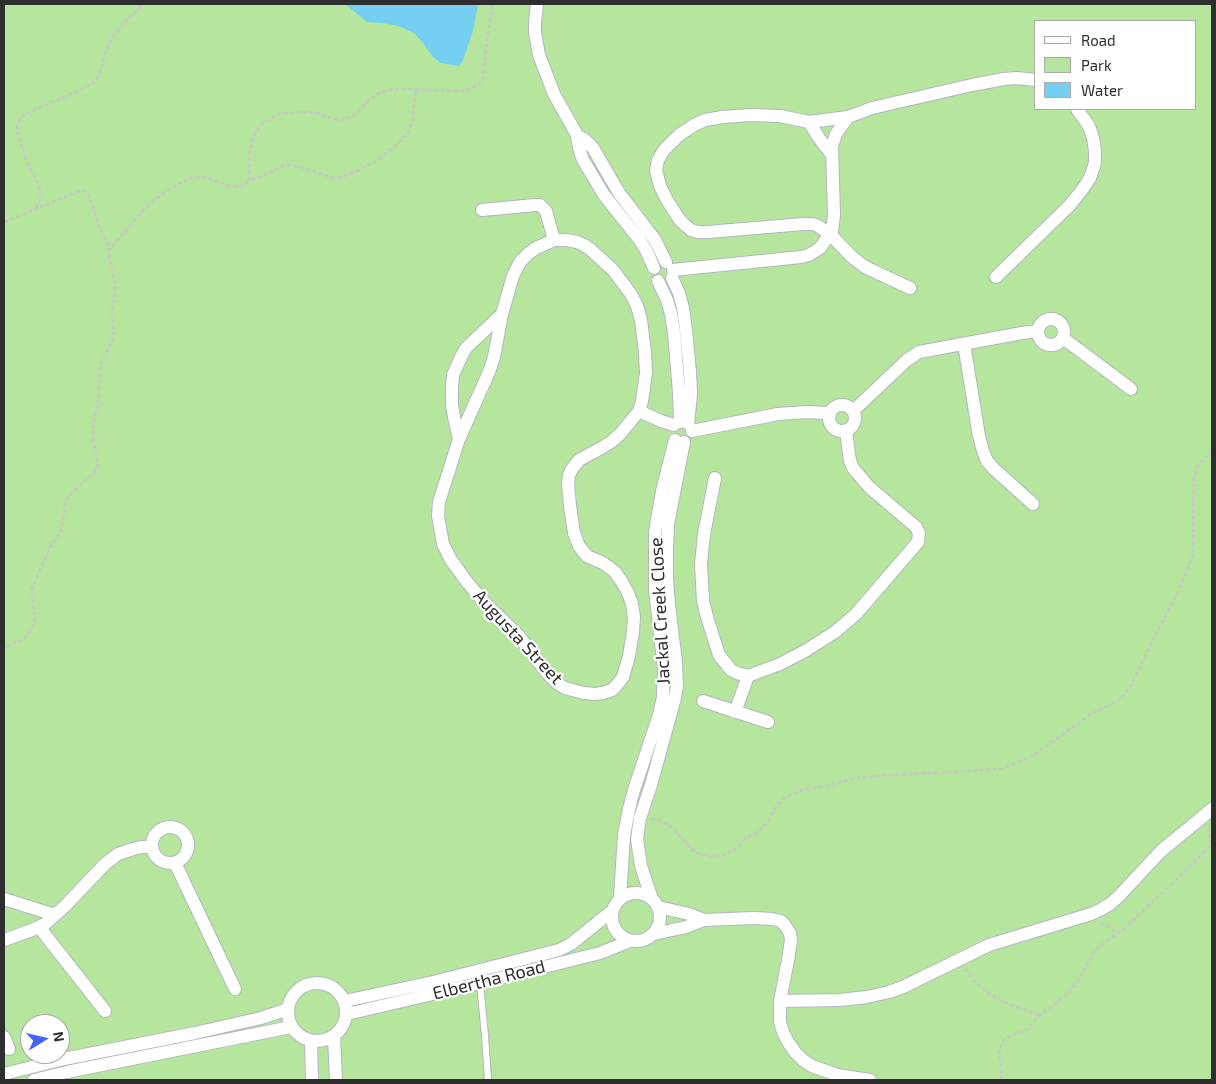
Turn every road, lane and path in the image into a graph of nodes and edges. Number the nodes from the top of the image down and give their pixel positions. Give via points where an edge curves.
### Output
1 (144, 4) edge
2 (493, 4) edge
3 (537, 4) edge
4 (1034, 80) edge
5 (416, 90) junction
6 (1078, 110) edge
7 (848, 117) junction
8 (809, 122) junction
9 (577, 135) junction
10 (831, 154) junction
11 (249, 180) junction
12 (35, 210) junction
13 (482, 210) dead end
14 (4, 222) edge
15 (830, 234) junction
16 (554, 240) junction
17 (108, 251) junction
18 (654, 268) junction
19 (671, 270) junction
20 (996, 277) dead end
21 (658, 281) junction
22 (910, 288) dead end
23 (502, 314) junction
24 (1038, 331) junction
25 (1063, 338) junction
26 (964, 344) junction
27 (1130, 389) dead end
28 (639, 411) junction
29 (854, 412) junction
30 (829, 413) junction
31 (683, 425) junction
32 (846, 431) junction
33 (459, 439) junction
34 (679, 441) junction
35 (1212, 453) edge
36 (715, 478) dead end
37 (1033, 504) dead end
38 (4, 648) edge
39 (748, 676) junction
40 (703, 701) dead end
41 (735, 712) junction
42 (768, 722) dead end
43 (1212, 808) edge
44 (640, 818) junction
45 (1212, 844) edge
46 (152, 848) junction
47 (175, 863) junction
48 (620, 898) junction
49 (4, 899) edge
50 (655, 903) junction
51 (612, 911) junction
52 (1091, 914) junction
53 (55, 915) junction
54 (704, 920) junction
55 (39, 926) junction
56 (654, 934) junction
57 (1117, 934) junction
58 (4, 940) edge
59 (630, 941) junction
60 (959, 959) junction
61 (480, 983) junction
62 (235, 989) dead end
63 (780, 1001) junction
64 (346, 1008) junction
65 (288, 1009) junction
66 (105, 1011) dead end
67 (1040, 1015) junction
68 (291, 1027) junction
69 (4, 1037) edge
70 (334, 1037) junction
71 (311, 1042) junction
72 (10, 1049) dead end
73 (70, 1058) edge
74 (44, 1064) edge
75 (4, 1074) edge
76 (68, 1076) edge
77 (34, 1080) edge
78 (312, 1080) edge
79 (336, 1080) edge
80 (488, 1080) edge
81 (870, 1080) edge
82 (1001, 1080) edge

1 - 12 path via 114,35 96,81 20,119 18,134 40,189 40,200
2 - 5 path via 483,80 462,91
3 - 9 street via 534,22 539,55 554,94
4 - 7 street via 1004,79 972,85 872,108
5 - 11 path via 412,123 407,134 378,160 332,178 288,165
5 - 11 path via 388,90 375,95 355,115 344,120 300,112 279,114 263,122 249,152
6 - 20 street via 1089,126 1095,151 1090,178 1069,206
7 - 8 street
7 - 10 street via 836,134
8 - 10 street
8 - 15 street via 751,115 705,120 679,135 664,150 656,165 657,175 673,210 684,225 695,231 808,224
9 - 18 street via 583,160 604,194 639,239
9 - 19 street via 593,148 619,193 655,240
10 - 15 street via 834,216
11 - 17 path via 240,186 229,186 206,177 180,183 149,204
12 - 14 path
12 - 17 path via 82,190 90,194
13 - 16 street via 540,205 546,211
15 - 19 street via 810,255
15 - 22 street via 865,267
16 - 23 street, Augusta Street via 528,253 520,262 509,285
16 - 28 street, Augusta Street via 577,242 590,249 613,270 637,306 646,373
17 - 38 path via 115,284 112,309 114,337 102,363 93,425 92,438 98,466 66,501 61,531 51,545 32,588 35,619 32,630 25,638
18 - 19 street via 659,263
18 - 21 street via 653,276
19 - 21 street via 666,282
19 - 31 street via 683,308 691,386
21 - 31 street via 671,314
23 - 33 street, Augusta Street via 489,372
23 - 33 street via 466,348 453,375 452,405
24 - 25 street via 1040,339 1049,345 1055,345
24 - 25 street via 1043,321 1056,319 1064,329
24 - 26 street
25 - 27 street
26 - 29 street via 915,354
26 - 37 street via 983,452 994,469
28 - 31 street via 661,421
28 - 33 street, Augusta Street via 611,442 579,460 572,469 568,484 574,533 579,546 587,556 615,572 632,604 633,632 623,677 612,690 603,693 584,693 557,683 450,560 440,532 439,502
29 - 30 street via 843,405 835,406
29 - 32 street via 854,423
30 - 31 street via 778,414
30 - 32 street via 828,419 834,430
31 - 34 street via 690,438
31 - 34 street via 672,428 671,434
32 - 39 street via 853,468 869,487 916,527 918,542 856,614 835,632 780,664
34 - 44 street, Jackal Creek Close via 667,549 677,686
34 - 48 street, Jackal Creek Close via 662,491 656,532 655,590 664,670 663,697 628,810
35 - 44 path via 1198,466 1194,476 1193,555 1129,689 1118,701 1093,712 1034,755 1001,769 861,777 798,791 777,805 759,831 722,856 696,853 669,825 659,820
36 - 39 street via 701,564 703,601 719,655 731,670
39 - 41 street
40 - 41 street
41 - 42 street
43 - 52 street via 1161,851 1110,904
44 - 50 street, Jackal Creek Close via 638,853
45 - 57 path
46 - 47 street via 157,859
46 - 47 street via 155,834 160,830 167,827 180,830 188,842 188,849 186,855
46 - 53 street via 141,847 118,854
47 - 62 street
48 - 50 street via 640,893
48 - 51 street
49 - 53 street
50 - 54 street
50 - 56 street via 660,921
51 - 59 street via 618,933
51 - 64 street, Elbertha Road via 559,950
52 - 57 path
52 - 60 street via 989,945
53 - 55 street
54 - 56 street
54 - 63 street via 763,918 784,924 790,940
55 - 58 street
55 - 66 street
56 - 59 street via 647,939
57 - 67 path via 1096,949 1069,992
59 - 61 street, Elbertha Road via 600,954
60 - 63 street via 903,987 867,997
60 - 67 path via 984,990 1003,1002
61 - 64 street, Elbertha Road
61 - 80 lane
63 - 81 street via 783,1032 803,1060 837,1075
64 - 65 street via 340,993 323,983 313,983 296,992
64 - 70 street via 346,1021
65 - 68 street
65 - 73 street via 195,1033
67 - 82 path via 1027,1030 1003,1040 999,1056
68 - 71 street via 296,1034
68 - 76 street
69 - 72 street
70 - 71 street
70 - 79 street
71 - 78 street
74 - 75 street
76 - 77 street

